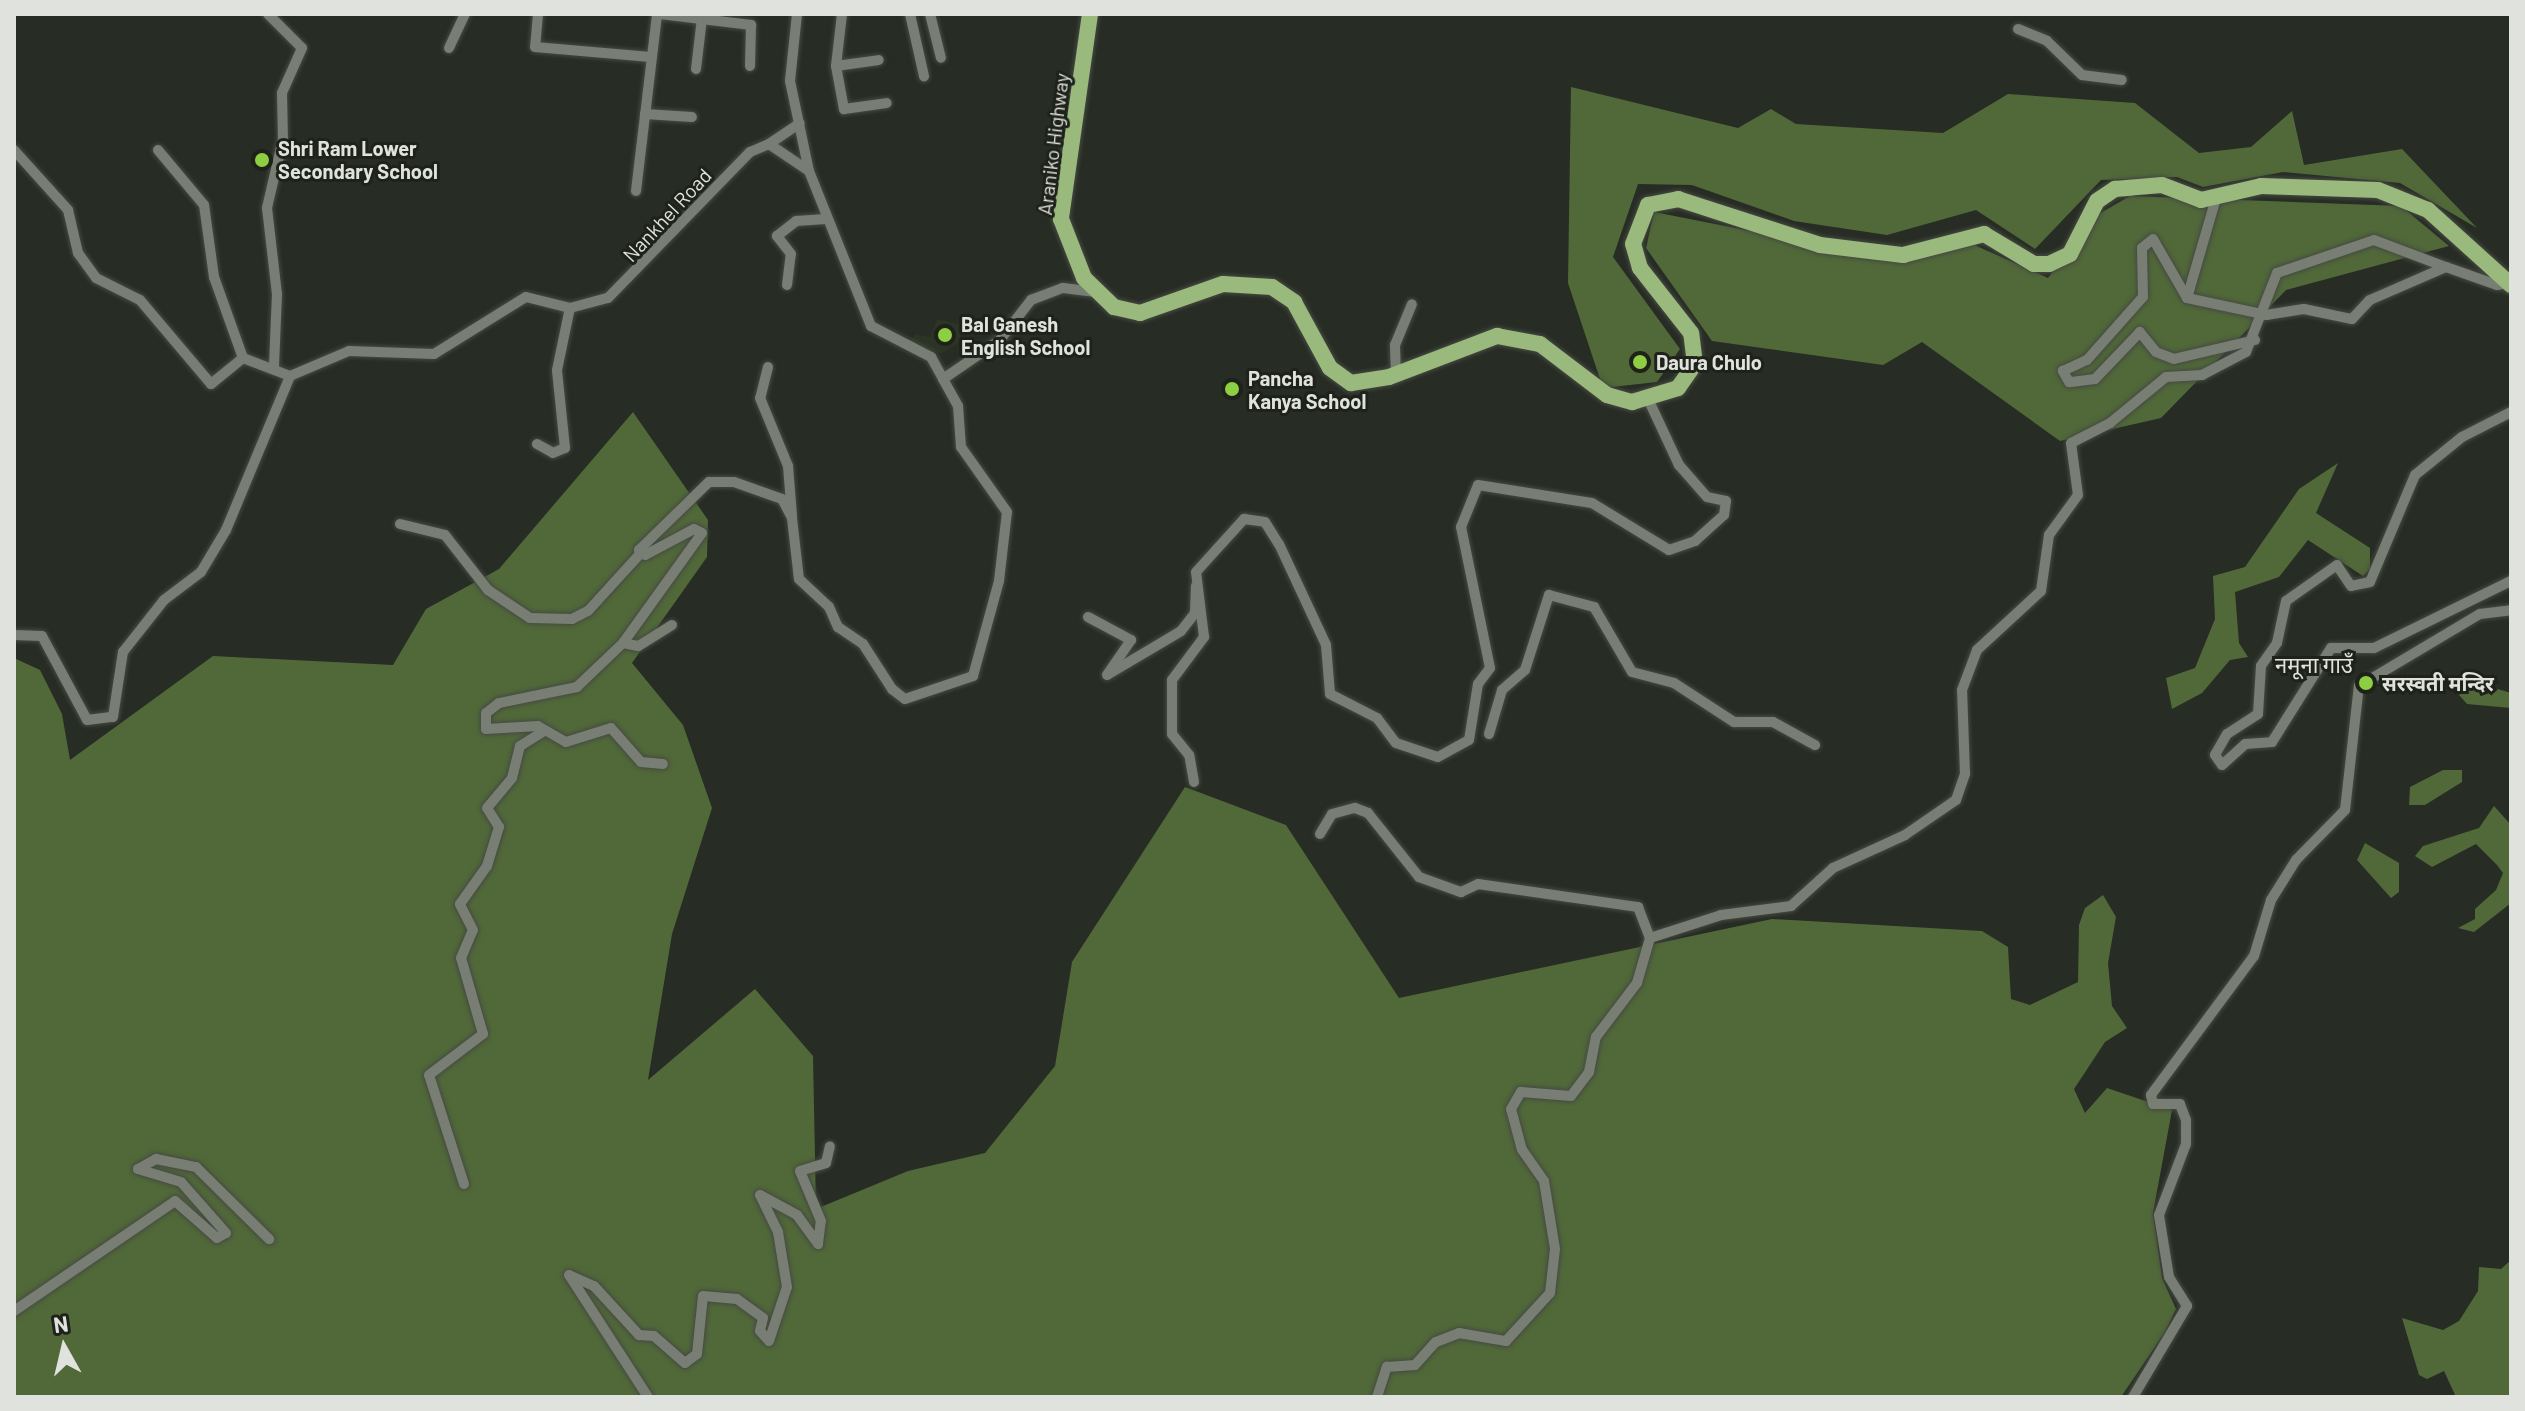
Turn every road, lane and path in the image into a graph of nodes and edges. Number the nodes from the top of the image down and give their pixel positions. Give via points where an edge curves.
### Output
1 (268, 14) edge
2 (465, 14) edge
3 (538, 14) edge
4 (658, 14) edge
5 (797, 14) edge
6 (842, 14) edge
7 (910, 14) edge
8 (930, 14) edge
9 (1090, 14) edge
10 (702, 18) junction
11 (2018, 29) dead end
12 (449, 48) dead end
13 (651, 57) junction
14 (941, 58) dead end
15 (879, 60) dead end
16 (750, 66) dead end
17 (836, 66) junction
18 (696, 69) dead end
19 (924, 76) dead end
20 (2122, 80) dead end
21 (887, 103) dead end
22 (645, 114) junction
23 (692, 117) dead end
24 (800, 123) junction
25 (769, 144) junction
26 (14, 150) edge
27 (158, 150) dead end
28 (809, 171) junction
29 (636, 191) dead end
30 (2216, 198) junction
31 (826, 219) junction
32 (2446, 267) junction
33 (2510, 284) edge
34 (787, 285) dead end
35 (1096, 292) junction
36 (2187, 298) junction
37 (1412, 304) dead end
38 (570, 308) junction
39 (2264, 315) junction
40 (2256, 340) junction
41 (243, 358) junction
42 (274, 366) junction
43 (768, 367) dead end
44 (1396, 375) junction
45 (290, 376) junction
46 (943, 379) junction
47 (1650, 403) junction
48 (2511, 412) edge
49 (537, 444) dead end
50 (792, 518) junction
51 (400, 524) dead end
52 (639, 555) junction
53 (1196, 572) junction
54 (2511, 581) edge
55 (2511, 610) edge
56 (1088, 617) dead end
57 (672, 625) dead end
58 (14, 635) edge
59 (623, 643) junction
60 (544, 731) junction
61 (1489, 734) dead end
62 (1815, 745) dead end
63 (663, 764) dead end
64 (1194, 782) dead end
65 (1320, 834) dead end
66 (1650, 938) junction
67 (830, 1146) dead end
68 (464, 1184) dead end
69 (269, 1239) dead end
70 (14, 1311) edge
71 (648, 1397) edge
72 (1377, 1397) edge
73 (2133, 1397) edge

1 - 42 street via 300,43 282,93 283,139 267,208 277,294
2 - 12 street
3 - 13 street via 535,47
4 - 10 street
4 - 13 street
5 - 24 street via 790,81
6 - 17 street
7 - 19 street
8 - 14 street
9 - 35 highway, Araniko Highway via 1061,219 1074,263
10 - 16 street via 751,25
10 - 18 street
11 - 20 street via 2047,41 2082,75
13 - 22 street
15 - 17 street
17 - 21 street via 844,109
22 - 23 street
22 - 29 street
24 - 25 street, Nankhel Road
24 - 28 street
25 - 28 street
25 - 38 street, Nankhel Road via 750,152 643,271 608,298
26 - 41 street via 68,210 78,253 96,278 140,300 204,378 223,381
27 - 41 street via 204,205 214,277
28 - 31 street
30 - 33 highway via 2261,186 2395,192 2428,210
30 - 36 street
30 - 47 highway via 2162,185 2115,189 2097,201 2070,254 2049,264 2034,264 1984,234 1903,255 1790,239 1695,202 1659,200 1639,218 1633,244 1640,268 1684,318 1695,364 1678,388
31 - 34 street via 796,221 777,236 791,254
31 - 46 street via 871,326 924,351
32 - 33 street
32 - 39 street via 2370,300 2352,319 2304,309
32 - 39 street via 2381,241 2359,243 2273,276
35 - 44 highway, Araniko Highway via 1114,307 1140,313 1223,284 1260,283 1294,302 1340,378 1360,384
35 - 46 street via 1063,288 1031,300 1000,340
36 - 39 street
36 - 40 street via 2153,239 2142,248 2143,297 2087,360 2063,371 2069,382 2095,379 2140,332 2156,352 2174,359
37 - 44 street via 1395,345
38 - 45 street, Nankhel Road via 526,297 452,348 411,355 349,351
38 - 49 street via 557,370 565,448 553,453
39 - 40 street
40 - 66 street via 2202,375 2166,377 2110,423 2071,443 2078,495 2049,535 2041,591 1977,650 1962,690 1965,774 1956,800 1905,835 1833,868 1791,906 1721,915
41 - 42 street
42 - 45 street
43 - 50 street via 760,398 788,466
44 - 47 highway, Araniko Highway via 1489,338 1515,337 1540,344 1607,395
45 - 58 street via 226,530 201,572 164,600 123,652 113,717 87,720 42,636
46 - 50 street via 958,406 961,447 1007,512 999,581 973,676 905,699 892,689 863,644 838,627 829,607 799,579
47 - 53 street via 1679,465 1707,497 1726,501 1724,515 1695,541 1669,550 1592,503 1478,485 1461,527 1490,668 1478,684 1469,740 1438,757 1396,743 1377,718 1330,694 1326,645 1265,522 1244,519
48 - 54 street via 2462,437 2415,475 2370,582 2351,586 2337,565 2286,601 2277,643 2261,666 2258,714 2227,734 2215,755 2222,765 2245,744 2272,742 2331,648 2374,648
50 - 52 street via 775,494 709,482
51 - 52 street via 445,535 488,590 530,618 572,619 588,611
52 - 59 street via 694,529 702,533
53 - 56 street via 1188,622 1121,671 1107,675 1131,640
53 - 64 street via 1204,637 1172,680 1171,705 1172,734 1189,755
55 - 73 street via 2480,614 2359,686 2345,810 2296,860 2271,900 2254,956 2151,1095 2153,1104 2180,1104 2186,1120 2186,1144 2159,1215 2169,1277 2184,1294 2181,1320
57 - 59 street via 638,646
59 - 60 street via 577,687 486,713 486,729 494,732 522,725
60 - 63 street via 566,742 611,728 641,762
60 - 68 street via 520,746 512,778 487,808 499,827 487,866 460,904 473,930 461,958 483,1034 429,1075
61 - 62 street via 1502,690 1525,670 1549,595 1594,607 1632,672 1674,683 1734,722 1773,722
65 - 66 street via 1332,814 1355,808 1368,813 1419,877 1461,892 1478,884 1638,907
66 - 72 street via 1637,983 1596,1037 1589,1072 1571,1096 1521,1092 1511,1109 1522,1150 1544,1181 1555,1249 1550,1293 1506,1341 1459,1333 1436,1342 1415,1365 1387,1367
67 - 71 street via 826,1163 800,1171 821,1221 818,1244 797,1215 760,1195 778,1232 787,1287 769,1341 760,1331 763,1318 737,1299 703,1296 697,1354 685,1363 654,1336 639,1335 594,1286 569,1275
69 - 70 street via 196,1167 156,1159 138,1169 181,1182 226,1233 217,1238 175,1201

